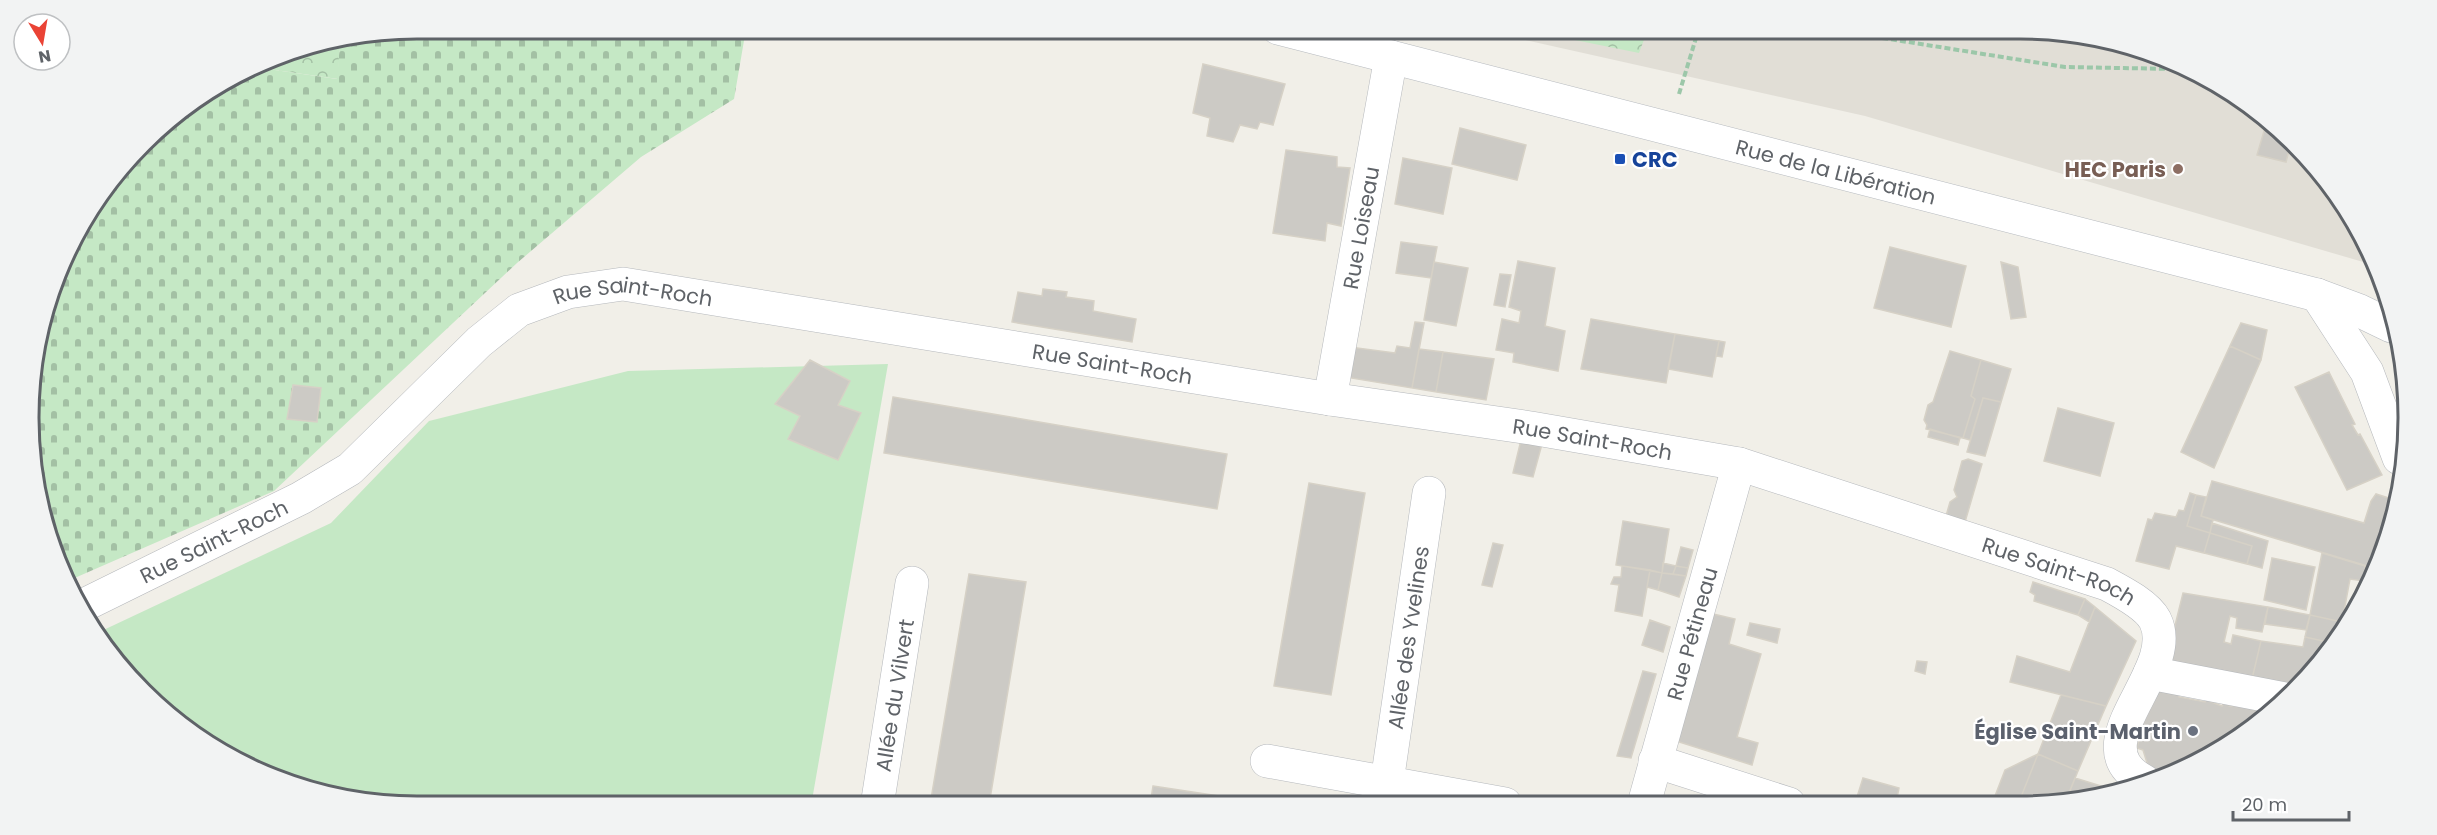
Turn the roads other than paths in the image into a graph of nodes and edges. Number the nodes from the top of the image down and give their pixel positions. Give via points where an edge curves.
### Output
1 (1321, 39) edge
2 (1391, 57) junction
3 (2317, 295) junction
4 (2386, 323) edge
5 (1330, 399) junction
6 (2396, 451) edge
7 (1739, 464) junction
8 (1429, 494) dead end
9 (912, 583) dead end
10 (88, 603) edge
11 (2150, 673) junction
12 (2274, 697) edge
13 (1655, 761) junction
14 (1267, 762) dead end
15 (2138, 777) edge
16 (1387, 782) junction
17 (879, 796) edge
18 (1462, 796) edge
19 (1646, 796) edge
20 (1764, 796) edge

1 - 2 street, Rue de la Libération
2 - 3 street, Rue de la Libération
2 - 5 street, Rue Loiseau
3 - 4 street, Rue de la Libération
3 - 6 street via 2367,372
5 - 7 street, Rue Saint-Roch
5 - 10 street, Rue Saint-Roch via 623,284 568,292 519,310 479,342 350,468 301,498
7 - 11 street, Rue Saint-Roch via 2108,584 2133,598 2155,620 2160,643
7 - 13 street, Rue Pétineau
8 - 16 street, Allée des Yvelines
9 - 17 street, Allée du Vilvert
11 - 12 street
11 - 15 street, Rue Saint-Roch via 2125,723 2120,750 2124,766
13 - 19 street, Rue Pétineau
13 - 20 street
14 - 16 street
16 - 18 street

